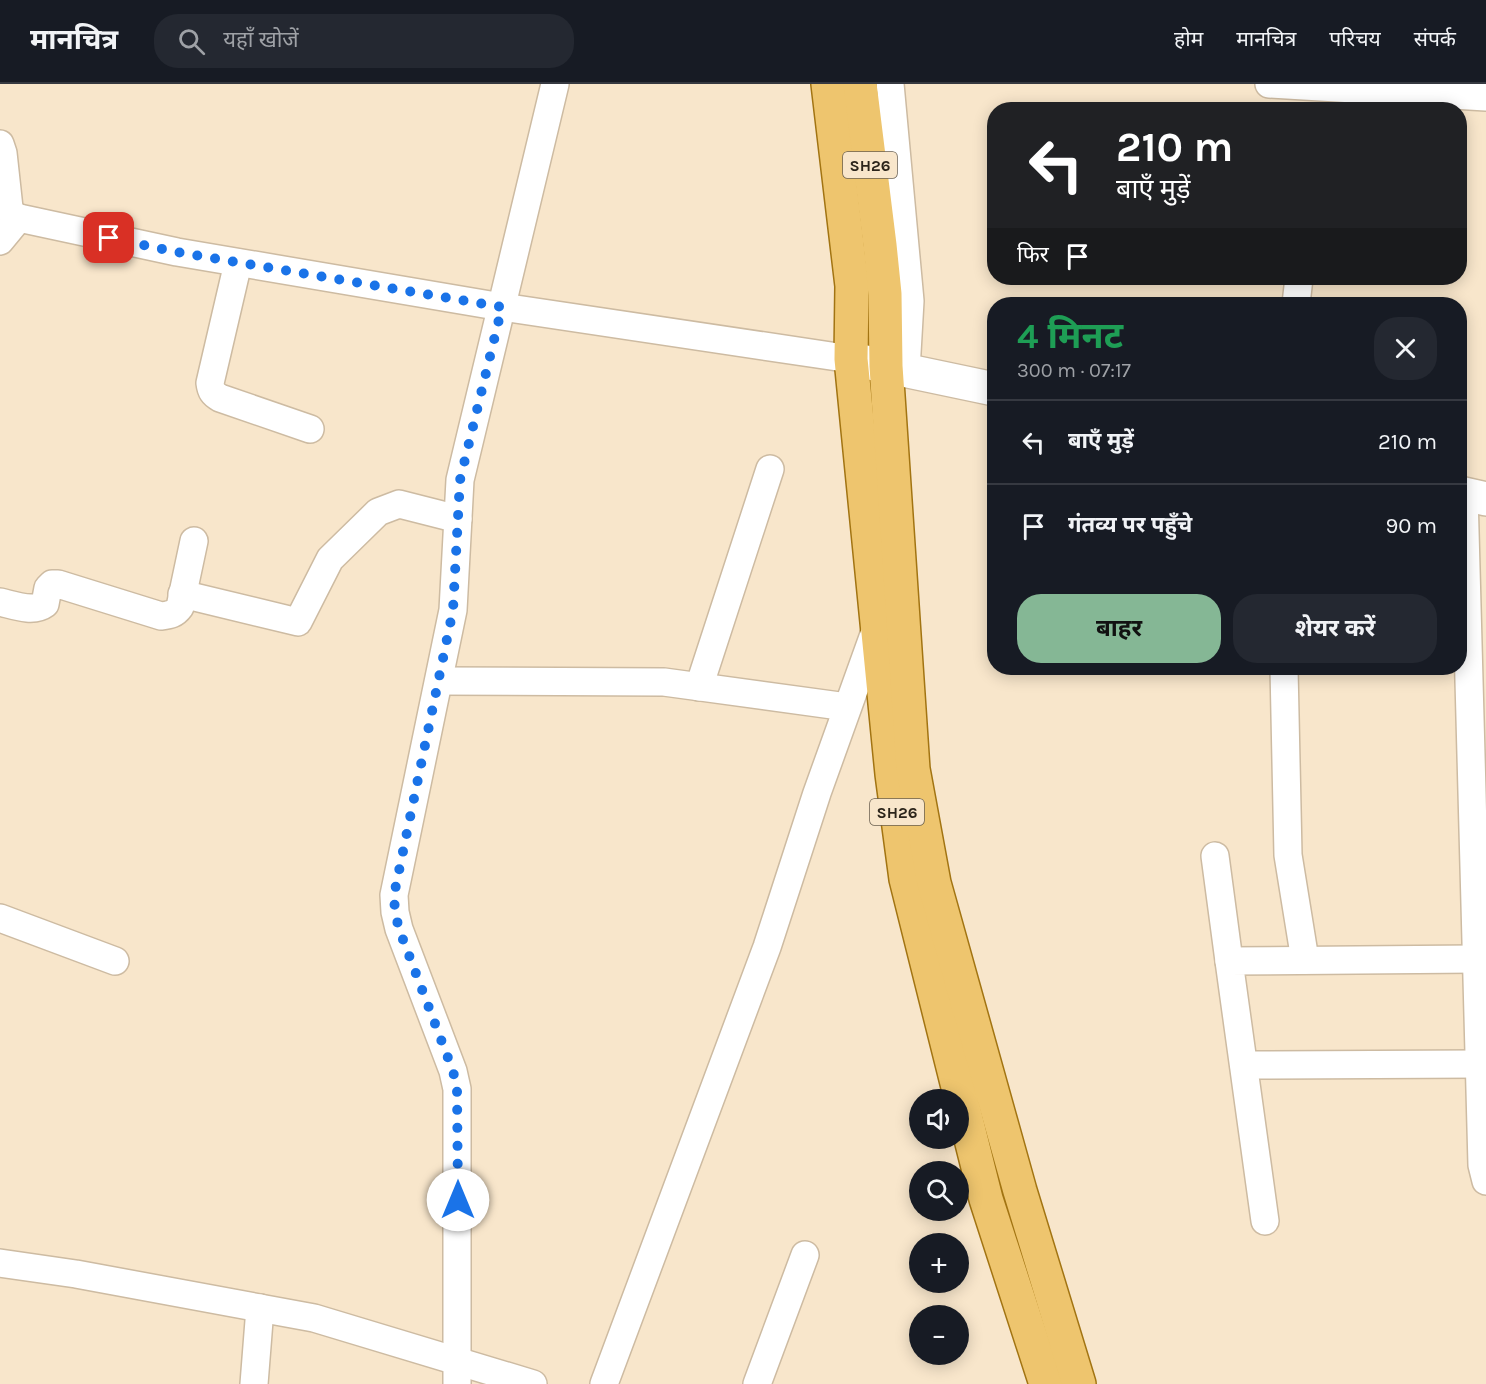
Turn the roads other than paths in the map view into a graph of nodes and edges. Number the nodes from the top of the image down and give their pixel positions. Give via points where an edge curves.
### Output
1 (555, 84) edge
2 (828, 84) edge
3 (860, 84) edge
4 (890, 84) edge
5 (1269, 84) edge
6 (1486, 97) edge
7 (1318, 99) edge
8 (0, 144) edge
9 (20, 218) junction
10 (0, 241) edge
11 (238, 263) junction
12 (502, 307) junction
13 (851, 359) junction
14 (896, 368) junction
15 (987, 388) edge
16 (310, 429) dead end
17 (770, 470) dead end
18 (1470, 495) edge
19 (458, 519) junction
20 (194, 541) dead end
21 (899, 566) junction
22 (183, 594) junction
23 (0, 602) edge
24 (877, 626) junction
25 (1284, 675) edge
26 (439, 681) junction
27 (699, 687) junction
28 (847, 707) junction
29 (1215, 856) dead end
30 (0, 918) edge
31 (1476, 959) junction
32 (1305, 960) junction
33 (115, 961) dead end
34 (1229, 961) junction
35 (1479, 1064) junction
36 (1244, 1065) junction
37 (1486, 1181) edge
38 (1265, 1221) dead end
39 (805, 1256) dead end
40 (0, 1263) edge
41 (260, 1308) junction
42 (457, 1372) edge
43 (254, 1384) edge
44 (533, 1384) edge
45 (604, 1384) edge
46 (757, 1384) edge
47 (1046, 1384) edge
48 (1079, 1384) edge

1 - 12 street
2 - 13 main road, SH26 via 852,286
3 - 14 main road, SH26
4 - 14 street via 910,301
5 - 7 street
6 - 7 street
8 - 9 street via 9,208
9 - 10 street
9 - 11 street
11 - 12 street
11 - 16 street via 211,390 220,398
12 - 13 street
12 - 19 street via 460,480
13 - 14 street
13 - 24 main road, SH26
14 - 15 street
14 - 21 main road, SH26
17 - 27 street
18 - 31 street
19 - 22 street via 399,504 378,512 330,559 298,622
19 - 26 street via 453,610
20 - 22 street
21 - 24 street
21 - 48 main road, SH26 via 913,769 934,883 1020,1191
22 - 23 street via 180,607 168,616 58,584 48,588 45,604 40,608
24 - 28 street
24 - 47 main road, SH26 via 906,879 986,1199
25 - 32 street via 1288,855
26 - 27 street via 664,682
26 - 42 street via 394,895 399,929 457,1089
27 - 28 street
28 - 45 street via 767,947
29 - 34 street
30 - 33 street
31 - 32 street
31 - 35 street
32 - 34 street
34 - 36 street
35 - 36 street
35 - 37 street via 1482,1165
36 - 38 street
39 - 46 street
40 - 41 street
41 - 42 street via 314,1318
41 - 43 street
42 - 44 street

